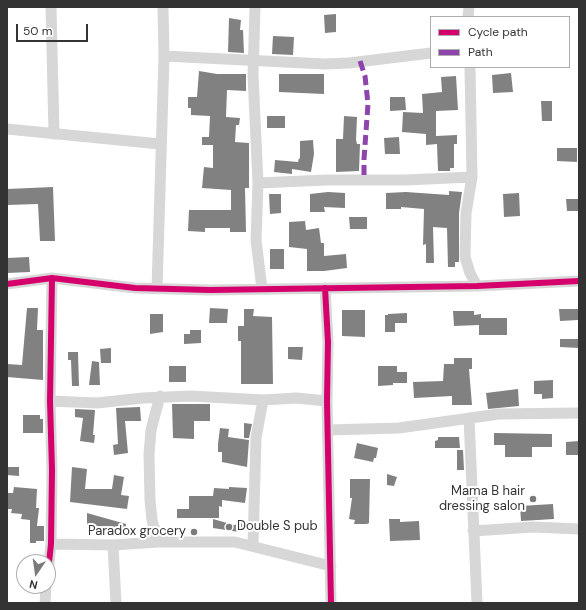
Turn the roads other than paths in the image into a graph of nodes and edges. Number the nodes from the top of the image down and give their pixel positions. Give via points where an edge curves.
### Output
1 (51, 7) edge
2 (163, 7) edge
3 (255, 7) edge
4 (430, 53) edge
5 (164, 56) junction
6 (253, 60) junction
7 (470, 68) edge
8 (7, 129) edge
9 (54, 134) junction
10 (160, 144) junction
11 (472, 177) junction
12 (258, 183) junction
13 (52, 278) junction
14 (579, 281) edge
15 (7, 284) edge
16 (477, 286) junction
17 (325, 288) junction
18 (157, 289) junction
19 (262, 290) junction
20 (160, 396) junction
21 (263, 400) junction
22 (50, 401) junction
23 (327, 401) junction
24 (579, 413) edge
25 (469, 418) junction
26 (329, 430) junction
27 (579, 529) edge
28 (473, 531) junction
29 (158, 542) junction
30 (51, 544) junction
31 (113, 545) junction
32 (253, 545) junction
33 (50, 554) edge
34 (331, 566) junction
35 (116, 603) edge
36 (331, 603) edge
37 (477, 603) edge

1 - 9 street
2 - 5 street
3 - 6 street
4 - 6 street via 350,63
5 - 6 street
5 - 10 street
6 - 12 street
7 - 11 street
8 - 9 street
9 - 10 street
10 - 18 street
11 - 12 street
11 - 16 street via 466,213 465,257
12 - 19 street via 256,240
13 - 15 street
13 - 18 street
13 - 22 street
14 - 16 street
16 - 17 street
17 - 19 street
17 - 23 street via 328,336
18 - 19 street
20 - 21 street
20 - 22 street via 97,403
20 - 29 street via 151,430 149,454 150,500
21 - 23 street via 296,398
21 - 32 street via 256,438
22 - 30 street
23 - 26 street
24 - 25 street via 499,414
25 - 26 street via 399,428
25 - 28 street
26 - 34 street
27 - 28 street via 533,526
28 - 37 street
29 - 31 street
29 - 32 street via 217,541
30 - 31 street
30 - 33 street
31 - 35 street
32 - 34 street
34 - 36 street

